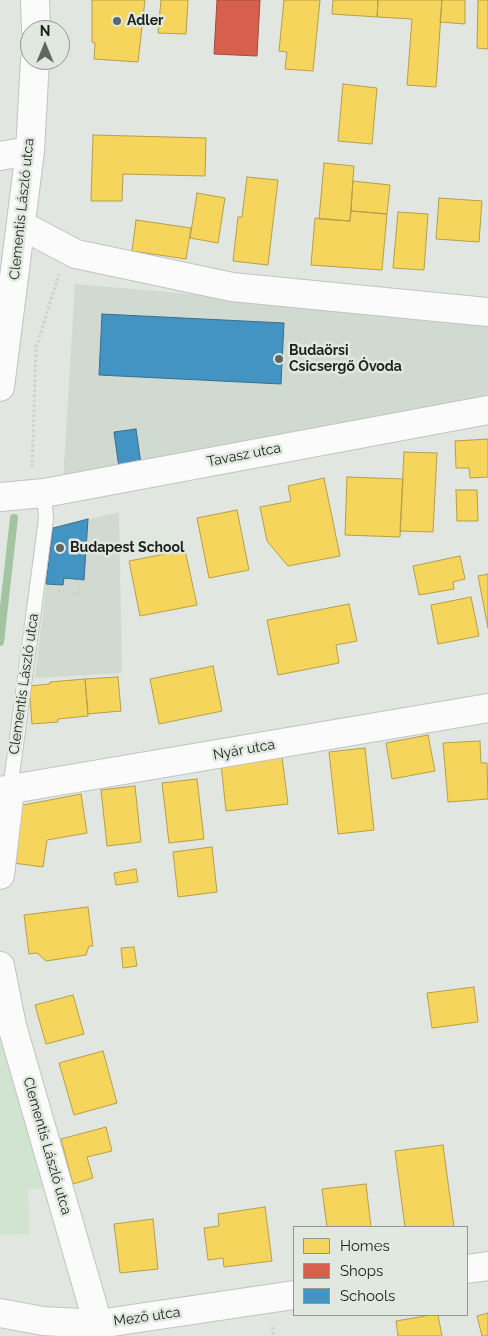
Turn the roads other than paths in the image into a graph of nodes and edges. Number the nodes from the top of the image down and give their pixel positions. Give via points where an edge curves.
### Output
1 (35, 0) edge
2 (36, 20) edge
3 (34, 70) edge
4 (30, 151) junction
5 (0, 156) edge
6 (21, 225) junction
7 (488, 312) edge
8 (0, 388) edge
9 (488, 410) edge
10 (44, 493) junction
11 (0, 497) edge
12 (488, 708) edge
13 (5, 790) edge
14 (0, 876) edge
15 (0, 966) edge
16 (488, 1266) edge
17 (468, 1269) edge
18 (293, 1295) edge
19 (0, 1313) edge
20 (112, 1327) edge

1 - 2 street
3 - 4 street, Clementis László utca
4 - 5 street
4 - 6 street, Clementis László utca
6 - 7 street via 76,254 232,287
6 - 8 street, Clementis László utca
9 - 10 street, Tavasz utca
10 - 11 street, Tavasz utca
10 - 13 lane, Clementis László utca via 46,519 37,588
12 - 13 street, Nyár utca
13 - 14 street, Clementis László utca
15 - 20 street, Clementis László utca via 11,1020
16 - 17 street
18 - 20 street, Mező utca
19 - 20 street, Mező utca via 43,1321

